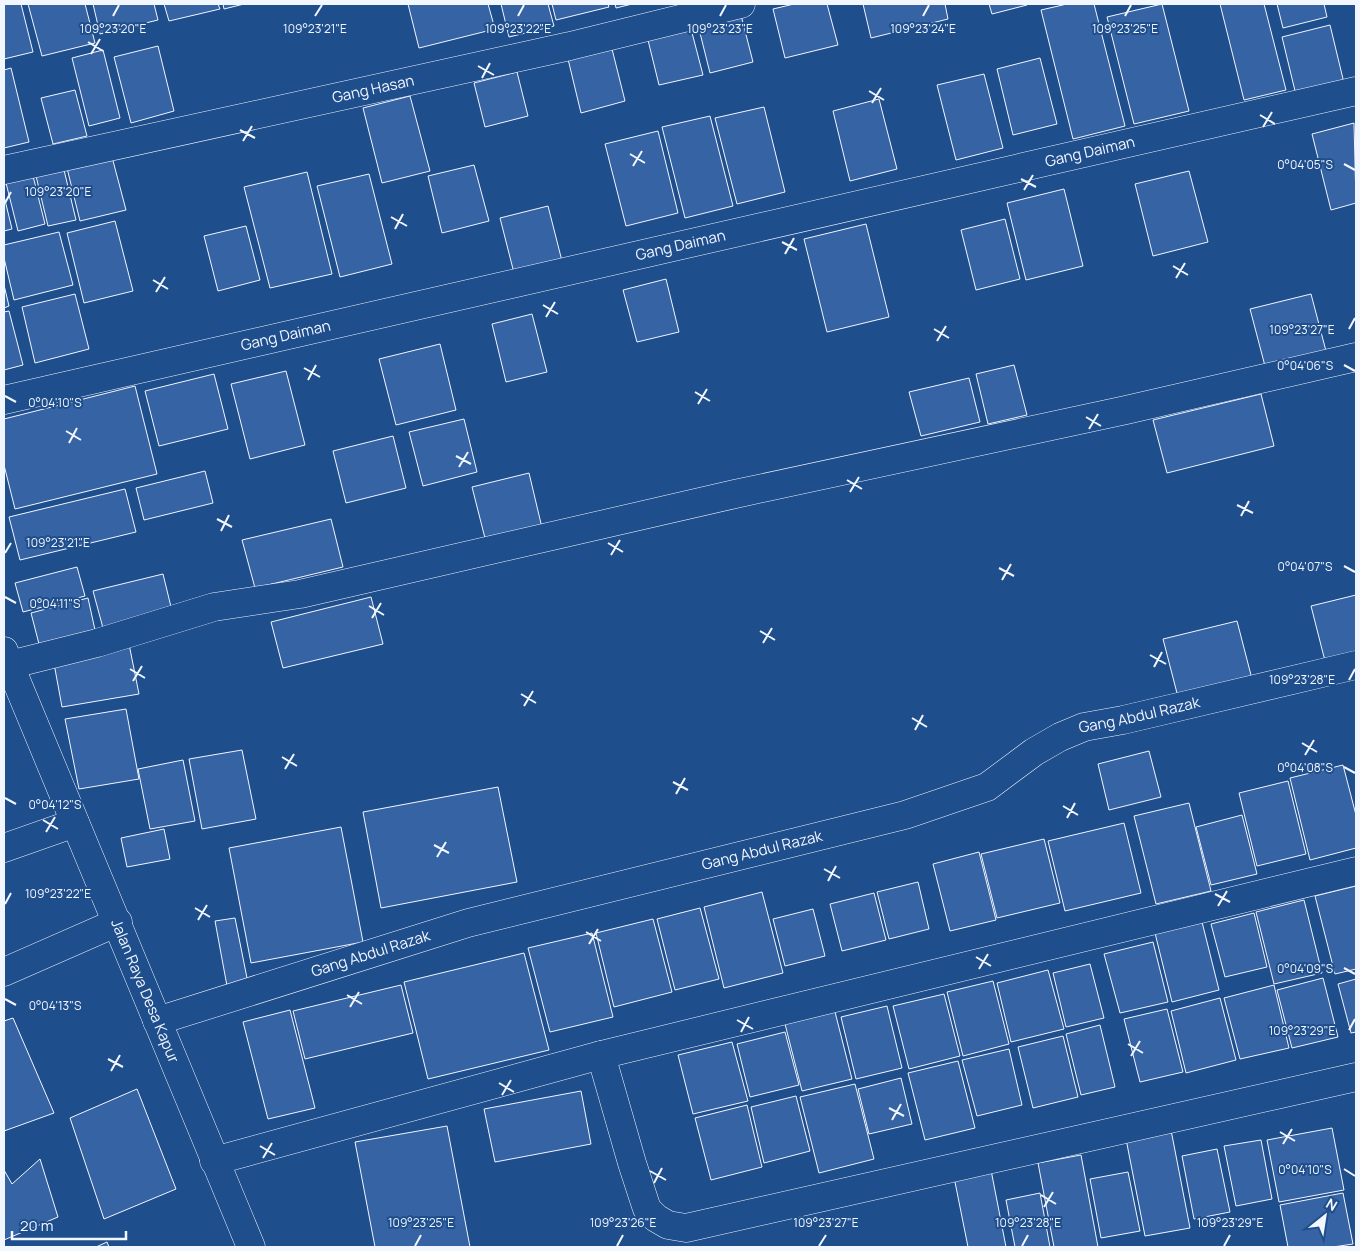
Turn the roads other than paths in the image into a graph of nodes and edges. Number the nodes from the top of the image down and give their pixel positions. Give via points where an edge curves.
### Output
1 (741, 4) edge
2 (1356, 91) edge
3 (4, 170) edge
4 (1356, 357) edge
5 (4, 400) edge
6 (7, 658) edge
7 (1356, 665) edge
8 (75, 823) junction
9 (4, 848) edge
10 (1356, 871) edge
11 (118, 922) junction
12 (4, 972) edge
13 (157, 1021) junction
14 (601, 1055) junction
15 (1356, 1077) edge
16 (214, 1161) junction
17 (251, 1247) edge

1 - 3 street, Gang Hasan via 570,46
2 - 5 street, Gang Daiman
4 - 6 street via 300,594 214,608 97,644
6 - 8 street, Jalan Raya Desa Kapur
7 - 13 street, Gang Abdul Razak via 1084,727 1034,752 987,787 905,815 468,923
8 - 9 street
8 - 11 street, Jalan Raya Desa Kapur
10 - 14 street
11 - 12 street
11 - 13 street, Jalan Raya Desa Kapur
13 - 16 street, Jalan Raya Desa Kapur
14 - 15 street via 647,1209 668,1225 686,1228
14 - 16 street
16 - 17 street, Jalan Raya Desa Kapur

